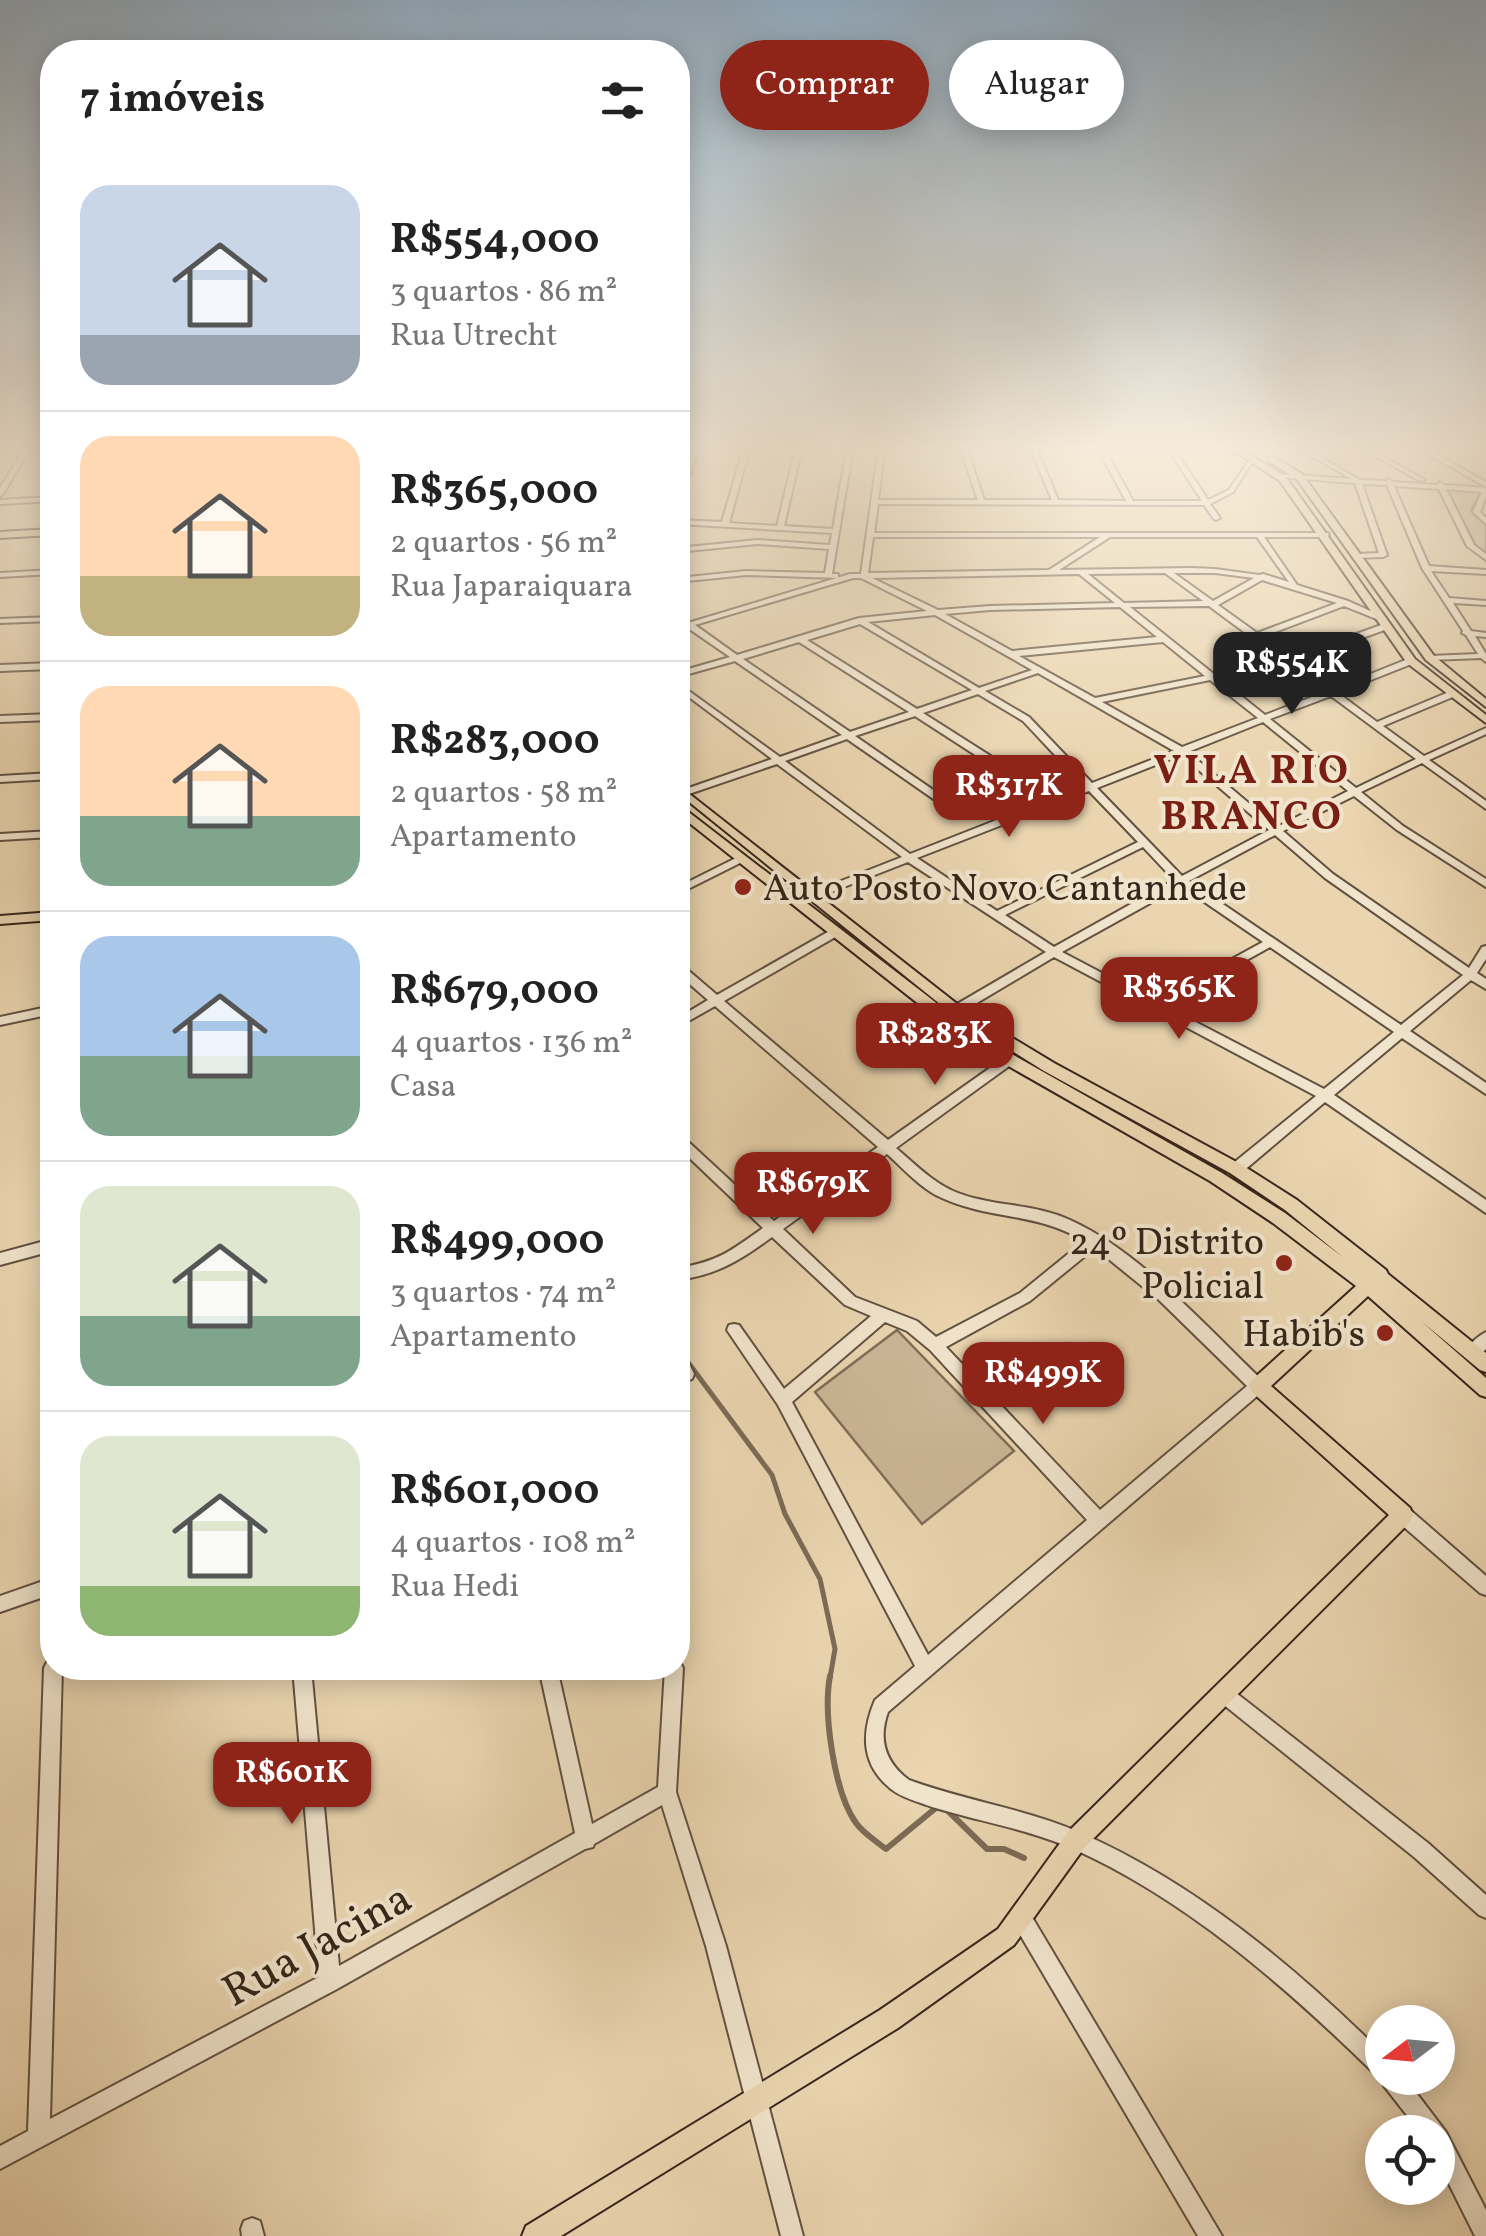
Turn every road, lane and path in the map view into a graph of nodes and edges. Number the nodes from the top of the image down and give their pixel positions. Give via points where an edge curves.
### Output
1 (833, 551) edge
2 (865, 551) edge
3 (1083, 551) edge
4 (1271, 551) edge
5 (1336, 551) edge
6 (1353, 551) edge
7 (1383, 551) edge
8 (1419, 551) edge
9 (1356, 556) junction
10 (1426, 568) junction
11 (1166, 570) junction
12 (1050, 572) junction
13 (1081, 572) junction
14 (1486, 572) edge
15 (40, 573) edge
16 (0, 575) edge
17 (828, 576) junction
18 (858, 576) junction
19 (1263, 576) junction
20 (690, 579) edge
21 (1294, 584) junction
22 (1446, 600) junction
23 (1211, 603) junction
24 (1344, 603) junction
25 (1486, 603) edge
26 (1123, 604) junction
27 (934, 611) junction
28 (40, 619) edge
29 (860, 620) junction
30 (0, 621) edge
31 (1385, 622) junction
32 (690, 625) edge
33 (690, 631) edge
34 (1466, 633) junction
35 (1486, 635) edge
36 (1256, 636) junction
37 (799, 638) junction
38 (1165, 639) junction
39 (1011, 654) junction
40 (735, 658) junction
41 (1430, 658) junction
42 (1483, 658) edge
43 (1289, 661) junction
44 (1411, 661) junction
45 (40, 666) edge
46 (0, 668) edge
47 (1038, 670) junction
48 (690, 671) edge
49 (1212, 677) junction
50 (980, 690) junction
51 (1333, 692) junction
52 (690, 694) edge
53 (1452, 694) junction
54 (1094, 701) junction
55 (1486, 704) edge
56 (915, 713) junction
57 (40, 717) edge
58 (0, 719) edge
59 (1264, 719) junction
60 (1486, 720) edge
61 (1377, 725) junction
62 (1486, 731) edge
63 (848, 736) junction
64 (1182, 751) junction
65 (1423, 759) junction
66 (775, 760) junction
67 (1006, 772) junction
68 (40, 777) edge
69 (0, 779) edge
70 (973, 784) junction
71 (1093, 786) junction
72 (690, 787) edge
73 (1354, 792) junction
74 (690, 799) edge
75 (1054, 801) junction
76 (1486, 806) edge
77 (1024, 812) junction
78 (690, 819) edge
79 (1274, 833) junction
80 (40, 835) edge
81 (0, 837) edge
82 (1144, 843) junction
83 (910, 859) junction
84 (738, 860) junction
85 (1180, 882) junction
86 (1486, 884) edge
87 (690, 886) edge
88 (812, 896) junction
89 (997, 915) junction
90 (40, 917) edge
91 (0, 920) edge
92 (834, 933) junction
93 (1269, 943) junction
94 (1486, 950) edge
95 (1053, 952) junction
96 (1471, 974) junction
97 (690, 978) edge
98 (1486, 985) edge
99 (716, 1001) junction
100 (1155, 1006) junction
101 (956, 1010) junction
102 (40, 1013) edge
103 (690, 1016) edge
104 (0, 1021) edge
105 (1400, 1033) junction
106 (1008, 1061) junction
107 (1049, 1067) junction
108 (1486, 1089) edge
109 (1325, 1095) junction
110 (886, 1148) junction
111 (690, 1151) edge
112 (1236, 1169) junction
113 (1486, 1206) edge
114 (773, 1228) junction
115 (1096, 1239) junction
116 (40, 1248) edge
117 (0, 1259) edge
118 (690, 1271) edge
119 (1373, 1280) junction
120 (882, 1316) junction
121 (734, 1330) dead end
122 (1486, 1339) edge
123 (934, 1345) junction
124 (1480, 1358) edge
125 (1258, 1386) junction
126 (1486, 1388) edge
127 (783, 1400) junction
128 (1403, 1515) junction
129 (1098, 1520) junction
130 (1486, 1588) edge
131 (40, 1590) edge
132 (0, 1604) edge
133 (926, 1670) junction
134 (53, 1680) edge
135 (303, 1680) edge
136 (551, 1680) edge
137 (673, 1680) edge
138 (1225, 1695) junction
139 (666, 1792) junction
140 (586, 1840) junction
141 (1076, 1840) junction
142 (1486, 1908) edge
143 (1022, 1919) junction
144 (330, 1982) junction
145 (1365, 2050) edge
146 (1405, 2095) edge
147 (759, 2100) junction
148 (1420, 2115) edge
149 (39, 2137) junction
150 (0, 2158) edge
151 (1455, 2173) edge
152 (1486, 2233) edge
153 (536, 2236) edge
154 (792, 2236) edge
155 (1211, 2236) edge

1 - 17 street
2 - 18 street
3 - 12 street
4 - 21 street
5 - 31 main road
6 - 9 main road
7 - 9 street
8 - 10 street
9 - 41 main road
10 - 14 street
10 - 22 street
11 - 13 street
11 - 19 street
11 - 23 street
12 - 13 street
12 - 18 street
13 - 26 street
15 - 16 street
17 - 18 street
17 - 20 street
18 - 27 street
18 - 32 street
19 - 21 street
19 - 23 street
21 - 24 street
22 - 25 street
22 - 34 street
23 - 26 street
23 - 36 street
24 - 31 street
24 - 36 street
26 - 27 street
26 - 38 street
27 - 29 street
27 - 39 street
28 - 30 street
29 - 37 street
29 - 50 street
31 - 43 street
31 - 44 main road
33 - 40 street
34 - 35 street
34 - 42 street
36 - 43 street
37 - 40 street
37 - 56 street
38 - 39 street
38 - 49 street
39 - 47 street
40 - 48 street
40 - 63 street
41 - 42 street
41 - 55 main road
43 - 51 street
44 - 51 street
44 - 53 main road
45 - 46 street
47 - 50 street
47 - 54 street
49 - 54 street
49 - 59 street
50 - 56 street
50 - 71 street via 1042,732
51 - 59 street
51 - 61 street
52 - 66 street
53 - 60 main road
53 - 61 street
54 - 64 street
56 - 63 street
56 - 67 street
57 - 58 street
59 - 64 street
59 - 73 street
61 - 65 street
62 - 65 street
63 - 66 street
63 - 70 street via 938,798
64 - 71 street
64 - 79 street
65 - 73 street
65 - 76 street
66 - 72 street
66 - 83 street
67 - 70 street
67 - 75 street
68 - 69 street
70 - 77 street
71 - 75 street
71 - 82 street
73 - 79 street
73 - 86 street
74 - 88 main road
75 - 77 street
77 - 83 street
78 - 84 main road
79 - 85 street
79 - 96 street
80 - 81 street
82 - 85 street
82 - 89 street
83 - 88 street
83 - 89 street
84 - 87 street
84 - 92 main road
85 - 93 street
85 - 95 street
88 - 101 main road
89 - 95 street
90 - 91 main road
92 - 99 street
92 - 106 main road
93 - 100 street
93 - 105 street
94 - 96 street
95 - 100 street
95 - 101 street
96 - 98 street
96 - 105 street
97 - 99 street
99 - 103 street
99 - 110 street
100 - 109 street
101 - 107 main road
102 - 104 street
105 - 108 street
105 - 109 street
106 - 107 main road via 1021,1056
106 - 110 street
106 - 119 main road via 1247,1196
107 - 112 main road
109 - 112 street
109 - 113 street
110 - 114 street
110 - 115 street via 950,1197 1051,1219
111 - 114 street
112 - 119 main road via 1291,1206
114 - 118 street via 719,1265
114 - 120 street via 850,1301
115 - 123 street via 1024,1297
115 - 125 street
116 - 117 street
119 - 124 main road
119 - 125 main road
119 - 126 main road
120 - 123 street via 912,1326
120 - 127 street
121 - 127 street
122 - 124 street
123 - 129 street
125 - 128 main road
125 - 129 street
127 - 133 street
128 - 130 street
128 - 138 main road
129 - 133 street
131 - 132 street
133 - 141 street via 881,1706 876,1718 874,1742 885,1772 916,1792
134 - 149 street
135 - 144 street
136 - 140 street
137 - 139 street
138 - 141 main road
138 - 142 street
139 - 140 street, Rua Jacina
139 - 147 street
140 - 144 street, Rua Jacina
141 - 143 main road
141 - 145 street via 1246,1948
143 - 147 main road via 953,1976
143 - 155 street
144 - 149 street, Rua Jacina
146 - 148 street
147 - 153 main road
147 - 154 street
149 - 150 street, Rua Jacina
151 - 152 street

